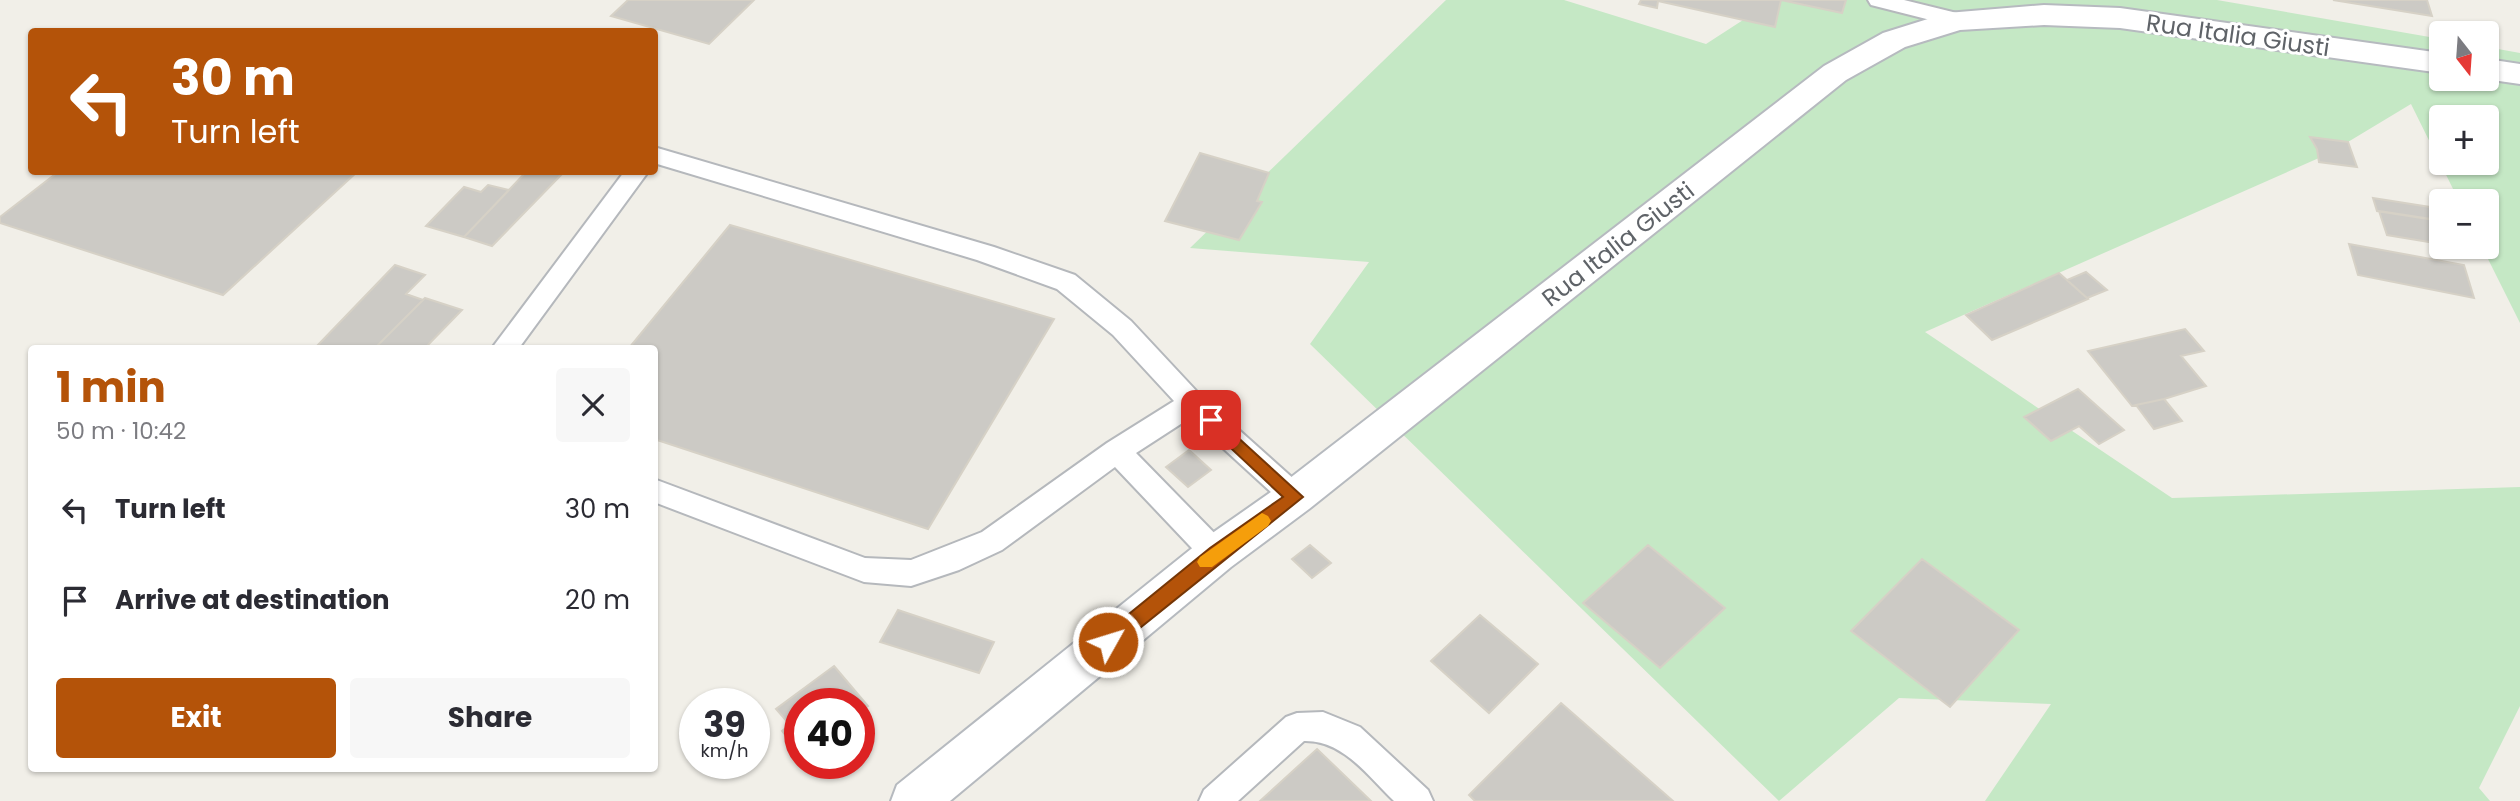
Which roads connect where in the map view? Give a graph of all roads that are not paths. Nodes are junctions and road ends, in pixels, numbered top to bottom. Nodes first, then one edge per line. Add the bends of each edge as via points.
1 (1878, 0) edge
2 (1958, 20) junction
3 (2429, 61) edge
4 (2499, 71) edge
5 (2520, 74) edge
6 (658, 156) edge
7 (634, 175) edge
8 (507, 345) edge
9 (1192, 403) junction
10 (1117, 451) junction
11 (658, 492) edge
12 (1295, 497) junction
13 (1216, 554) junction
14 (914, 801) edge
15 (1215, 801) edge
16 (1417, 801) edge

1 - 2 lane
2 - 3 street, Rua Italia Giusti via 2043,15 2120,18
2 - 12 street, Rua Italia Giusti via 1894,40 1835,73
4 - 5 street
6 - 9 lane via 985,253 1066,282 1122,328
7 - 8 lane
9 - 10 lane
9 - 12 lane
10 - 11 lane via 992,541 911,573 864,570
10 - 13 lane
12 - 13 street, Rua Italia Giusti
13 - 14 street, Rua Italia Giusti
15 - 16 lane via 1297,727 1323,726 1349,737

